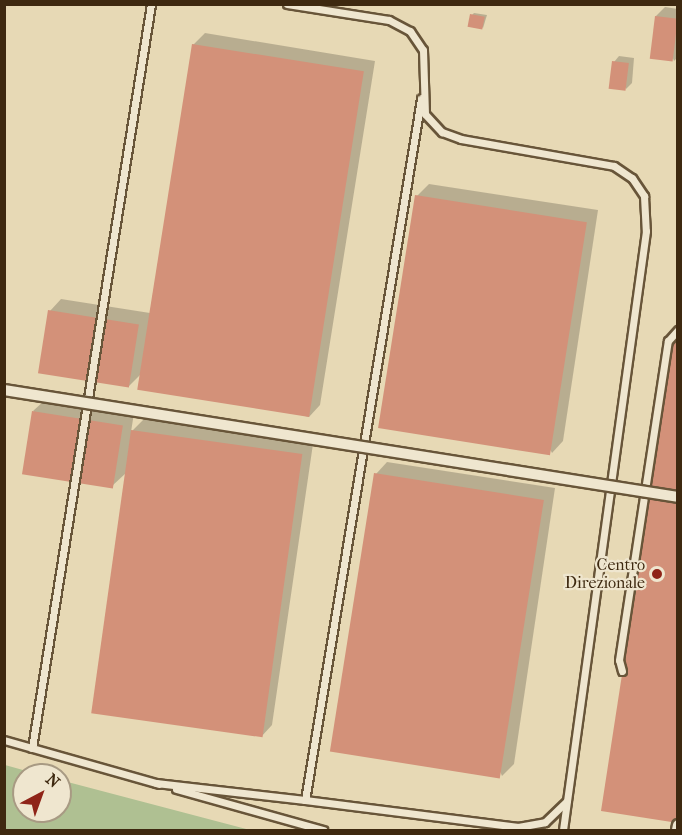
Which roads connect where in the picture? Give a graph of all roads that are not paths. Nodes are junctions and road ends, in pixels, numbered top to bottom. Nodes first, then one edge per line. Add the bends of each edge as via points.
1 (151, 4) edge
2 (287, 4) edge
3 (422, 91) junction
4 (678, 330) edge
5 (4, 390) edge
6 (678, 497) edge
7 (622, 671) dead end
8 (4, 740) edge
9 (32, 748) junction
10 (156, 783) junction
11 (305, 800) junction
12 (567, 801) junction
13 (678, 825) edge
14 (324, 831) edge
15 (563, 831) edge
16 (676, 831) edge

1 - 9 lane
2 - 3 lane via 402,25 423,50
3 - 11 lane
3 - 12 lane via 427,118 447,135 614,166 636,183 646,205 646,231
4 - 7 lane via 668,341 619,660
5 - 6 street, bridge
8 - 9 lane
9 - 10 lane
10 - 11 lane
10 - 14 lane
11 - 12 lane via 518,827 545,822
12 - 15 lane
13 - 16 street

